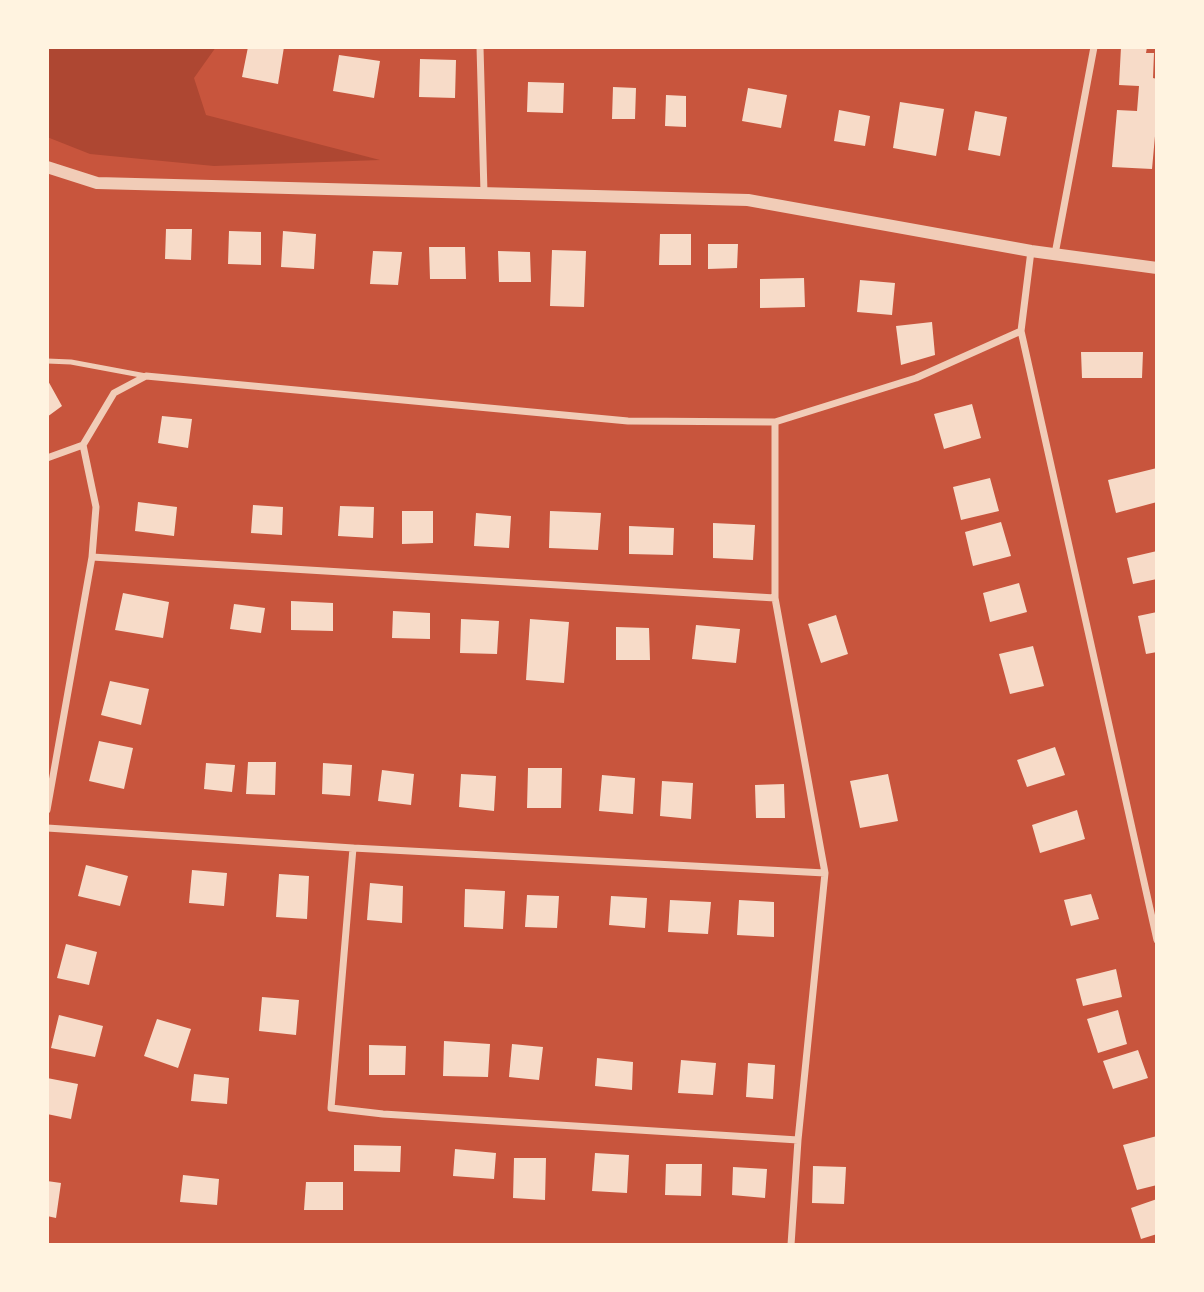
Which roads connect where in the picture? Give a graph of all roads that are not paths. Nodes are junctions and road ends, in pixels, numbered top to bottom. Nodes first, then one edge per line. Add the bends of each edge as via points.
1 (480, 47) edge
2 (1094, 47) edge
3 (47, 167) edge
4 (484, 193) junction
5 (1031, 251) junction
6 (1055, 254) junction
7 (1157, 268) edge
8 (1021, 331) junction
9 (47, 361) edge
10 (146, 376) junction
11 (775, 422) junction
12 (83, 446) junction
13 (47, 458) edge
14 (92, 557) junction
15 (775, 598) junction
16 (47, 810) edge
17 (47, 828) edge
18 (352, 848) junction
19 (825, 873) junction
20 (1157, 940) edge
21 (798, 1140) junction
22 (791, 1245) edge

1 - 4 street
2 - 6 street
3 - 4 street via 97,184
4 - 5 street via 748,200
5 - 6 street
5 - 8 street
6 - 7 street
8 - 11 street via 916,378
8 - 20 street
9 - 10 lane
10 - 11 street via 628,421
10 - 12 street via 114,393
11 - 15 street
12 - 13 street
12 - 14 street via 96,507
14 - 15 street
14 - 16 street
15 - 19 street
17 - 18 street
18 - 19 street
18 - 21 street via 331,1108
19 - 21 street
21 - 22 street

